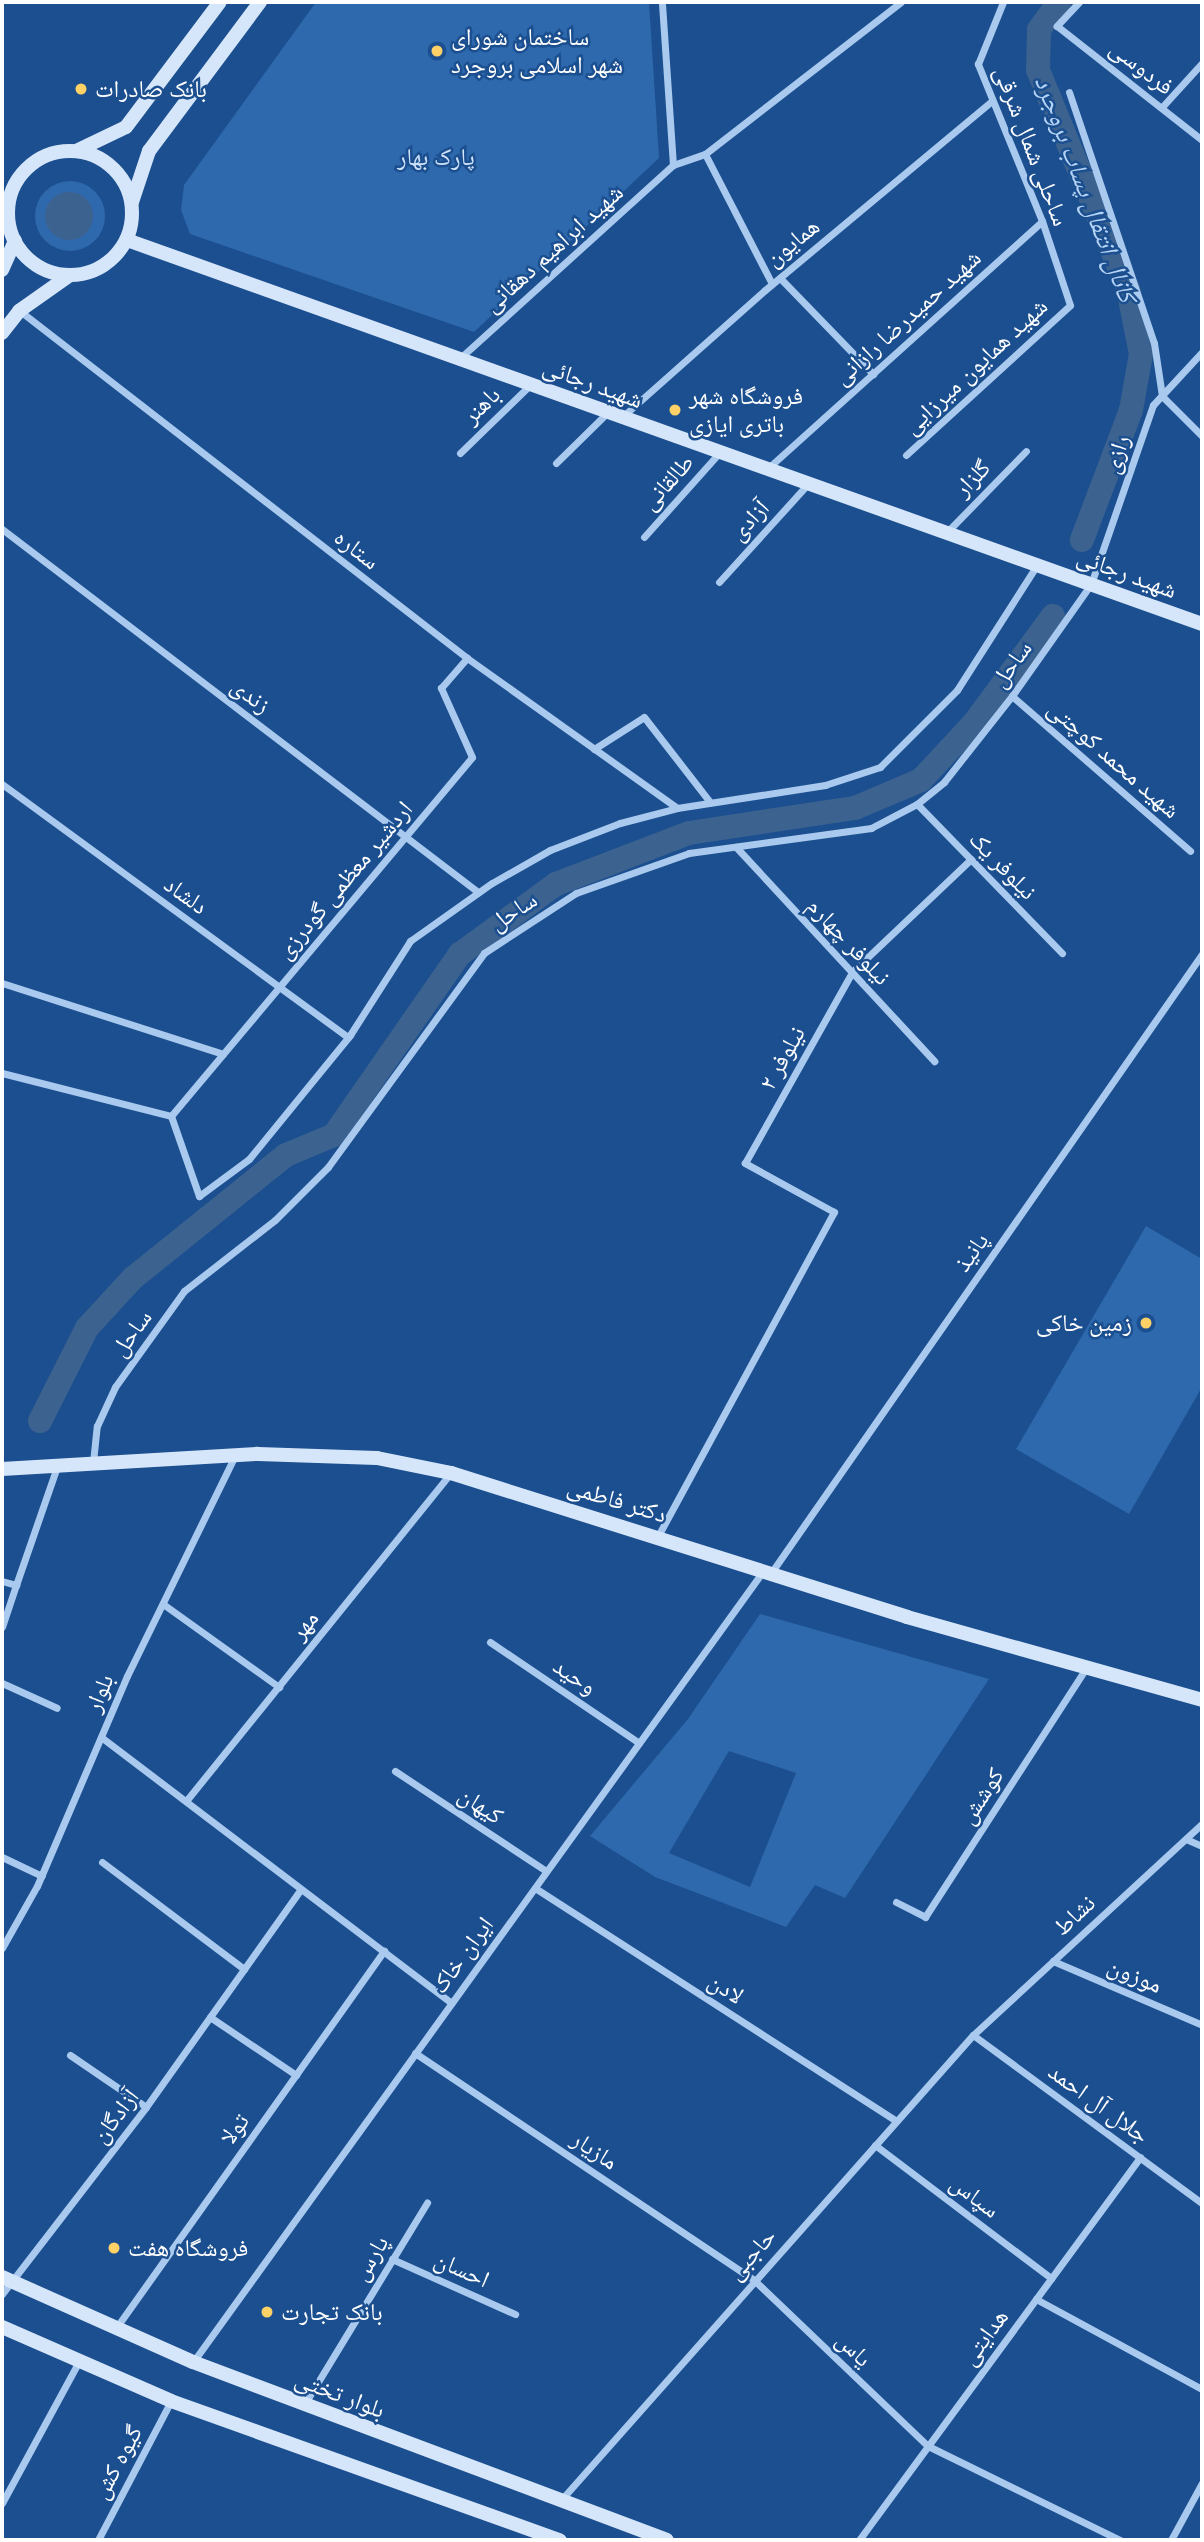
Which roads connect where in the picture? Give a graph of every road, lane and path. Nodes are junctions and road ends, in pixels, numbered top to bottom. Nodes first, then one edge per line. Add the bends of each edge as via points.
1 (220, 2) edge
2 (260, 2) edge
3 (662, 2) edge
4 (901, 2) edge
5 (1003, 2) edge
6 (1079, 2) edge
7 (1202, 63) edge
8 (1069, 92) dead end
9 (992, 101) junction
10 (1162, 107) junction
11 (1202, 141) edge
12 (76, 151) junction
13 (705, 154) junction
14 (673, 165) junction
15 (6, 196) edge
16 (132, 202) junction
17 (1042, 222) junction
18 (127, 240) junction
19 (15, 241) junction
20 (2, 270) edge
21 (70, 275) junction
22 (780, 278) junction
23 (772, 284) junction
24 (1070, 305) joint
25 (19, 311) junction
26 (2, 334) edge
27 (1202, 352) edge
28 (459, 359) junction
29 (873, 374) junction
30 (530, 384) junction
31 (1162, 396) junction
32 (614, 415) junction
33 (1202, 436) edge
34 (1026, 451) dead end
35 (720, 452) junction
36 (460, 453) dead end
37 (906, 455) dead end
38 (556, 463) dead end
39 (768, 469) junction
40 (809, 484) junction
41 (2, 529) edge
42 (947, 533) junction
43 (644, 537) dead end
44 (1037, 565) junction
45 (719, 582) dead end
46 (1091, 584) junction
47 (1202, 624) edge
48 (467, 659) junction
49 (1013, 696) junction
50 (594, 749) junction
51 (2, 784) edge
52 (710, 802) junction
53 (917, 804) junction
54 (677, 808) junction
55 (405, 837) junction
56 (736, 846) junction
57 (1189, 851) dead end
58 (971, 859) junction
59 (478, 892) junction
60 (1062, 953) dead end
61 (1202, 954) edge
62 (852, 972) junction
63 (2, 983) edge
64 (280, 987) junction
65 (348, 1037) junction
66 (223, 1054) junction
67 (934, 1061) dead end
68 (2, 1073) edge
69 (171, 1116) junction
70 (236, 1455) junction
71 (93, 1462) junction
72 (59, 1463) junction
73 (2, 1469) edge
74 (451, 1473) junction
75 (658, 1536) junction
76 (767, 1571) junction
77 (2, 1581) edge
78 (16, 1585) junction
79 (163, 1604) junction
80 (2, 1627) edge
81 (490, 1642) dead end
82 (1086, 1667) junction
83 (2, 1683) edge
84 (279, 1687) junction
85 (1202, 1700) edge
86 (57, 1708) dead end
87 (101, 1737) junction
88 (639, 1742) junction
89 (395, 1771) dead end
90 (186, 1801) junction
91 (1202, 1824) edge
92 (1186, 1839) junction
93 (1202, 1846) edge
94 (2, 1857) edge
95 (102, 1862) dead end
96 (546, 1871) junction
97 (42, 1876) junction
98 (534, 1888) junction
99 (301, 1889) junction
100 (896, 1902) dead end
101 (2, 1948) edge
102 (384, 1951) junction
103 (1053, 1961) junction
104 (244, 1969) junction
105 (452, 2003) junction
106 (210, 2017) junction
107 (1202, 2025) edge
108 (973, 2035) junction
109 (415, 2053) junction
110 (70, 2055) dead end
111 (296, 2075) junction
112 (146, 2107) junction
113 (896, 2121) junction
114 (875, 2144) junction
115 (1140, 2157) junction
116 (427, 2203) dead end
117 (1202, 2203) edge
118 (392, 2259) junction
119 (1051, 2278) junction
120 (8, 2280) edge
121 (754, 2280) junction
122 (2, 2294) edge
123 (1036, 2299) junction
124 (516, 2314) dead end
125 (2, 2328) edge
126 (115, 2328) junction
127 (79, 2361) junction
128 (193, 2362) junction
129 (1202, 2389) edge
130 (171, 2401) junction
131 (304, 2405) junction
132 (928, 2446) junction
133 (1202, 2483) edge
134 (561, 2500) junction
135 (2, 2503) edge
136 (648, 2537) edge
137 (551, 2539) edge
138 (98, 2540) edge
139 (667, 2540) edge
140 (859, 2540) edge
141 (1120, 2540) edge
142 (1171, 2540) edge

1 - 12 street via 127,127
2 - 16 street via 149,151
3 - 14 street
4 - 13 street, شهید ابراهیم دهقانی
5 - 9 street, ساحلی شمال شرقی via 978,64
6 - 10 street, فردوسی via 1057,26
7 - 10 street
8 - 31 street via 1154,343
9 - 17 street, ساحلی شمال شرقی
9 - 22 street, همایون
10 - 11 street, فردوسی
12 - 15 street via 42,157
12 - 16 street via 113,167
13 - 14 street, شهید ابراهیم دهقانی
13 - 23 street
14 - 28 street, شهید ابراهیم دهقانی
15 - 19 street
16 - 18 street
17 - 24 street, ساحلی شمال شرقی
17 - 29 street, شهید حمیدرضا رازانی
18 - 21 street via 104,265
18 - 28 street, شهید رجائی
19 - 20 street
19 - 21 street via 38,266
21 - 25 street
22 - 23 street, همایون
22 - 29 street
23 - 32 street, همایون
24 - 37 street, شهید همایون میرزایی
25 - 26 street
25 - 48 street, ستاره
27 - 31 street, رازی
28 - 30 street, شهید رجائی
29 - 39 street, شهید حمیدرضا رازانی
30 - 32 street, شهید رجائی
30 - 36 street, باهنر
31 - 33 street
31 - 46 street, رازی via 1153,405
32 - 35 street, شهید رجائی
32 - 38 street, همایون
34 - 42 street, گلزار
35 - 39 street, شهید رجائی
35 - 43 street, طالقانی
39 - 40 street, شهید رجائی
40 - 42 street, شهید رجائی
40 - 45 street, آزادی
41 - 55 street, زندی
42 - 44 street, شهید رجائی
44 - 46 street, شهید رجائی
44 - 52 street, ساحل via 957,690 880,768 825,785
46 - 47 street, شهید رجائی
46 - 49 street, ساحل
48 - 50 street, ستاره
48 - 55 street, اردشیر معظمی گودرزی via 441,688 472,757
49 - 53 street, ساحل via 944,782
49 - 57 street, شهید محمد کوچتی
50 - 52 street via 644,717
50 - 54 street, ستاره
51 - 64 street, دلشاد
52 - 54 street, ساحل
53 - 56 street, ساحل via 871,828
53 - 58 street, نیلوفر یک
54 - 59 street, ساحل via 550,850
55 - 59 street, زندی
55 - 64 street, اردشیر معظمی گودرزی
56 - 62 street, نیلوفر چهارم
56 - 71 street, ساحل via 689,853 576,893 484,953 328,1167 275,1220 184,1291 115,1387 97,1426
58 - 60 street, نیلوفر یک
58 - 62 street, نیلوفر ۲
59 - 65 street, ساحل via 410,941
61 - 76 street, پانیذ
62 - 67 street, نیلوفر چهارم
62 - 75 street, نیلوفر ۲ via 745,1163 834,1212
63 - 66 street
64 - 65 street, دلشاد
64 - 66 street, اردشیر معظمی گودرزی
65 - 69 street, ساحل via 248,1159 199,1196
66 - 69 street, اردشیر معظمی گودرزی
68 - 69 street
70 - 71 street, دکتر فاطمی
70 - 74 street, دکتر فاطمی via 327,1454
70 - 79 street, بلوار
71 - 72 street, دکتر فاطمی
72 - 73 street, دکتر فاطمی
72 - 78 street
74 - 75 street, دکتر فاطمی
74 - 84 street, مهر
75 - 76 street, دکتر فاطمی
76 - 82 street, دکتر فاطمی
76 - 88 street, ایران خاک
77 - 78 street
78 - 80 street
79 - 84 street
79 - 87 street, بلوار
81 - 88 street, وحید
82 - 85 street, دکتر فاطمی
82 - 100 street, کوشش via 925,1917
83 - 86 street
84 - 90 street, مهر
87 - 90 street
87 - 97 street, بلوار
88 - 96 street, ایران خاک
89 - 96 street, کیهان
90 - 99 street
91 - 92 street, نشاط
92 - 93 street
92 - 103 street, نشاط
94 - 97 street
95 - 104 street
96 - 98 street, ایران خاک
97 - 101 street, بلوار
98 - 105 street, ایران خاک
98 - 113 street, لادن
99 - 102 street
99 - 104 street, آزادگان
102 - 105 street
102 - 111 street, تولا
103 - 107 street, موزون
103 - 108 street, نشاط
104 - 106 street, آزادگان
105 - 109 street, ایران خاک
106 - 111 street
106 - 112 street, آزادگان
108 - 113 street, حاجبی
108 - 115 street, جلال آل احمد
109 - 121 street, مازیار
109 - 128 street, ایران خاک
110 - 112 street
111 - 126 street, تولا
112 - 120 street, آزادگان
113 - 114 street, حاجبی
114 - 119 street, سپاس
114 - 121 street, حاجبی
115 - 117 street, جلال آل احمد
115 - 119 street, هدایتی
116 - 118 street, پارس
118 - 124 street, احسان
118 - 131 street, پارس
119 - 123 street, هدایتی
120 - 122 street, آزادگان
120 - 126 street, بلوار تختی
121 - 132 street, یاس
121 - 134 street, حاجبی
123 - 129 street
123 - 132 street, هدایتی
125 - 127 street
126 - 128 street, بلوار تختی
127 - 130 street
127 - 135 street
128 - 131 street, بلوار تختی
130 - 137 street
130 - 138 street, گیوه کش
131 - 134 street, بلوار تختی
132 - 140 street, هدایتی
132 - 141 street, یاس
133 - 142 street
134 - 136 street, بلوار تختی
136 - 139 street, بلوار تختی

